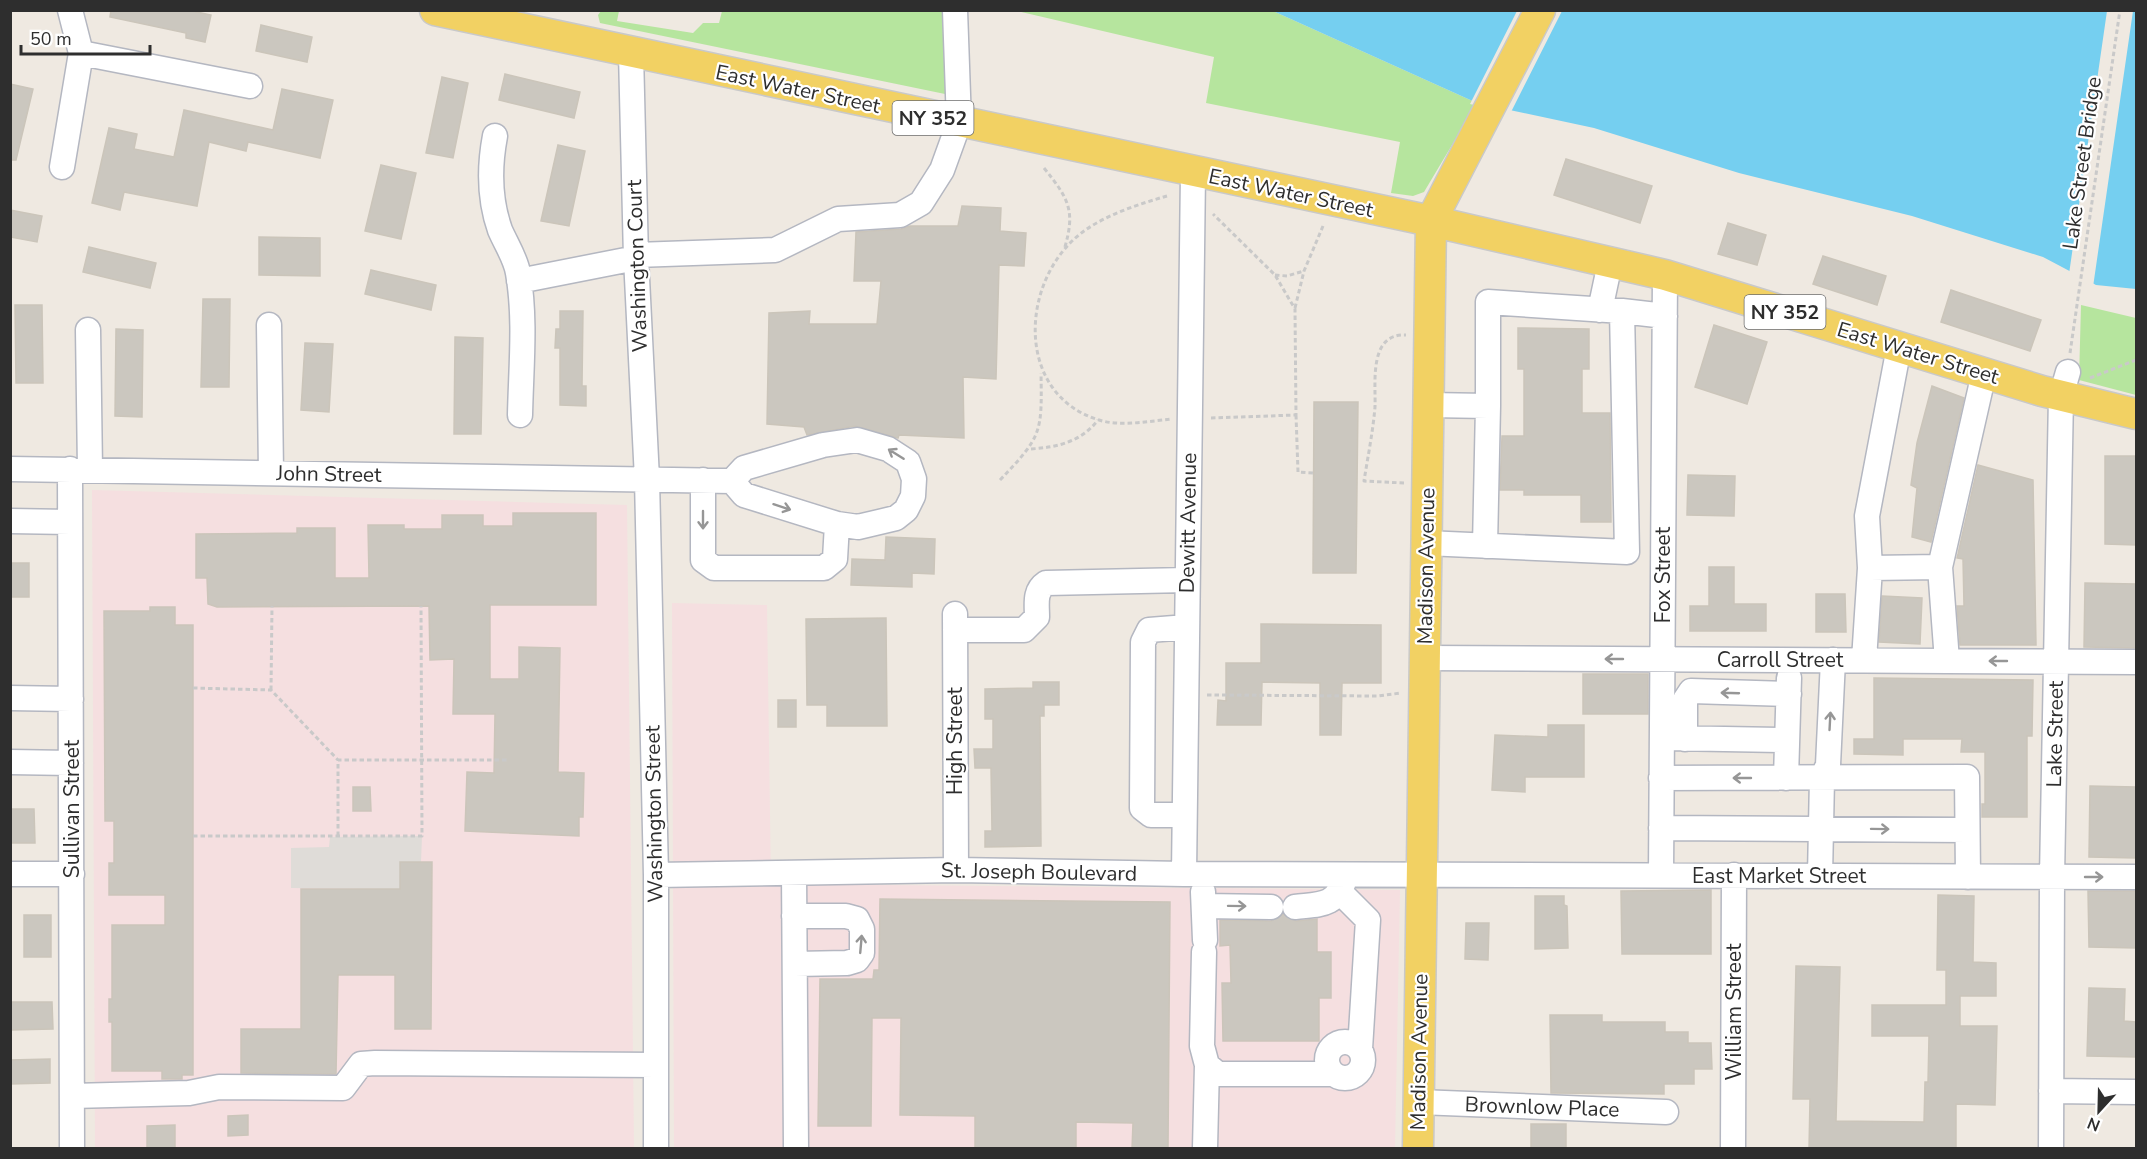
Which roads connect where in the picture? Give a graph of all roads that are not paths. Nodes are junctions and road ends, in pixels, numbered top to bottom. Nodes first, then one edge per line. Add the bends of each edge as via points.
1 (70, 10) edge
2 (435, 10) edge
3 (955, 10) edge
4 (1540, 10) edge
5 (81, 53) junction
6 (631, 53) junction
7 (250, 86) dead end
8 (959, 123) junction
9 (495, 136) dead end
10 (62, 167) dead end
11 (1193, 172) junction
12 (1431, 221) junction
13 (636, 257) junction
14 (1610, 263) junction
15 (1665, 275) junction
16 (519, 281) junction
17 (1611, 311) junction
18 (1665, 316) junction
19 (269, 325) dead end
20 (88, 330) dead end
21 (1899, 347) junction
22 (1984, 373) junction
23 (2064, 384) junction
24 (1429, 405) junction
25 (1488, 406) junction
26 (2136, 414) edge
27 (520, 415) dead end
28 (1625, 443) junction
29 (1664, 444) junction
30 (10, 469) edge
31 (80, 469) junction
32 (271, 472) junction
33 (647, 479) junction
34 (703, 480) junction
35 (732, 481) junction
36 (10, 521) edge
37 (70, 522) junction
38 (837, 524) junction
39 (1426, 543) junction
40 (1485, 546) junction
41 (1940, 567) junction
42 (1870, 568) junction
43 (1187, 580) junction
44 (1186, 627) junction
45 (1424, 658) junction
46 (1662, 659) junction
47 (1790, 660) junction
48 (1833, 660) junction
49 (1864, 660) junction
50 (1947, 661) junction
51 (2057, 661) junction
52 (2136, 662) edge
53 (1789, 694) junction
54 (10, 698) edge
55 (71, 699) junction
56 (1673, 738) junction
57 (1787, 740) junction
58 (10, 762) edge
59 (71, 763) junction
60 (1661, 778) junction
61 (1786, 778) junction
62 (1822, 778) junction
63 (1184, 815) junction
64 (1661, 828) junction
65 (1821, 828) junction
66 (1967, 830) junction
67 (956, 870) junction
68 (794, 873) junction
69 (10, 874) edge
70 (72, 874) junction
71 (1193, 874) junction
72 (1421, 874) junction
73 (1661, 875) junction
74 (1734, 875) junction
75 (656, 876) junction
76 (1820, 876) junction
77 (1968, 877) junction
78 (2052, 877) junction
79 (2136, 877) edge
80 (1343, 883) junction
81 (1204, 906) junction
82 (794, 916) junction
83 (795, 964) junction
84 (656, 1065) junction
85 (1207, 1065) junction
86 (2051, 1091) junction
87 (2136, 1092) edge
88 (72, 1096) junction
89 (1419, 1102) junction
90 (1666, 1112) dead end
91 (72, 1149) edge
92 (656, 1149) edge
93 (796, 1149) edge
94 (1205, 1149) edge
95 (1418, 1149) edge
96 (1733, 1149) edge
97 (2051, 1149) edge

1 - 5 street
2 - 6 main road, East Water Street / NY 352
3 - 8 street
4 - 12 main road, Madison Avenue
5 - 7 street
5 - 10 street
6 - 8 main road, East Water Street / NY 352
6 - 13 street, Washington Court
8 - 11 main road, East Water Street / NY 352
8 - 13 street via 942,170 921,203 900,215 838,219 775,250
9 - 16 street via 490,161 492,201
11 - 12 main road, East Water Street / NY 352
11 - 43 street, Dewitt Avenue
12 - 14 main road, East Water Street / NY 352
12 - 24 main road, Madison Avenue
13 - 16 street
13 - 33 street, Washington Court
14 - 15 main road, East Water Street / NY 352
14 - 17 street
15 - 18 street, Fox Street
15 - 21 main road, East Water Street / NY 352
16 - 27 street
17 - 18 street
17 - 25 street via 1488,302
17 - 28 street
18 - 29 street, Fox Street
19 - 32 street
20 - 31 street, Sullivan Street
21 - 22 main road, East Water Street / NY 352
21 - 42 street via 1867,516
22 - 23 main road, East Water Street / NY 352
22 - 41 street
23 - 26 main road, East Water Street / NY 352
23 - 51 street, Lake Street
24 - 25 street
24 - 39 main road, Madison Avenue
25 - 40 street
28 - 29 street
28 - 40 street via 1627,552
29 - 46 street, Fox Street
30 - 31 street, John Street
31 - 32 street, John Street
31 - 37 street, Sullivan Street
32 - 33 street, John Street
33 - 34 street, John Street
33 - 75 street, Washington Street
34 - 35 street, John Street
34 -> 38 street via 703,560 714,568 824,568 835,559
35 -> 38 street via 744,495
38 -> 35 street via 858,527 896,518 906,510 913,496 914,479 908,462 888,449 857,440 823,445 744,468
36 - 37 street
37 - 55 street, Sullivan Street
39 - 40 street
39 - 45 main road, Madison Avenue
41 - 42 street
41 - 50 street
42 - 49 street
43 - 44 street, Dewitt Avenue
43 - 67 street, High Street via 1046,582 1037,594 1037,617 1024,630 955,621
44 - 63 street, Dewitt Avenue
44 - 63 street via 1149,630 1144,636 1143,654 1142,807 1150,815
46 -> 45 street, Carroll Street
45 - 72 main road, Madison Avenue
46 - 47 street, Carroll Street
46 - 56 street, Fox Street
47 - 48 street, Carroll Street
47 - 53 street
48 - 49 street, Carroll Street
62 -> 48 street via 1828,765
49 - 50 street, Carroll Street
51 -> 50 street, Carroll Street
51 - 52 street, Carroll Street
51 - 78 street, Lake Street
53 -> 56 street via 1691,691
53 - 57 street
54 - 55 street
55 - 59 street, Sullivan Street
56 - 57 street
56 - 60 street, Fox Street
57 - 61 street
58 - 59 street
59 - 70 street, Sullivan Street
61 -> 60 street
60 - 64 street, Fox Street
61 - 62 street
62 - 65 street
62 - 66 street via 1967,777
63 - 71 street, Dewitt Avenue
64 - 65 street
64 - 73 street, Fox Street
65 -> 66 street
65 - 76 street
66 - 77 street
67 - 68 street, St. Joseph Boulevard
67 - 71 street, St. Joseph Boulevard
68 - 75 street, St. Joseph Boulevard
68 - 82 street
69 - 70 street
70 - 88 street, Sullivan Street
71 - 80 street, St. Joseph Boulevard
71 - 81 street, Dewitt Avenue
72 - 73 street, East Market Street
72 - 80 street, St. Joseph Boulevard
72 - 89 main road, Madison Avenue
73 - 74 street, East Market Street
74 - 76 street, East Market Street
74 - 96 street, William Street
75 - 84 street, Washington Street
76 - 77 street, East Market Street
77 - 78 street, East Market Street
78 -> 79 street, East Market Street
78 - 86 street, Lake Street
81 -> 80 street via 1329,903
80 - 85 street via 1368,920 1360,1049 1364,1060 1356,1076 1344,1079 1333,1074 1218,1074
81 - 85 street, Dewitt Avenue via 1202,1046
82 - 83 street
83 -> 82 street via 857,960 862,953 862,929 857,919 846,916
83 - 93 street
84 - 88 street via 361,1064 343,1088 219,1087 189,1093
84 - 92 street, Washington Street
85 - 94 street, Dewitt Avenue
86 - 87 street
86 - 97 street, Lake Street
88 - 91 street, Sullivan Street
89 - 90 street, Brownlow Place
89 - 95 main road, Madison Avenue

